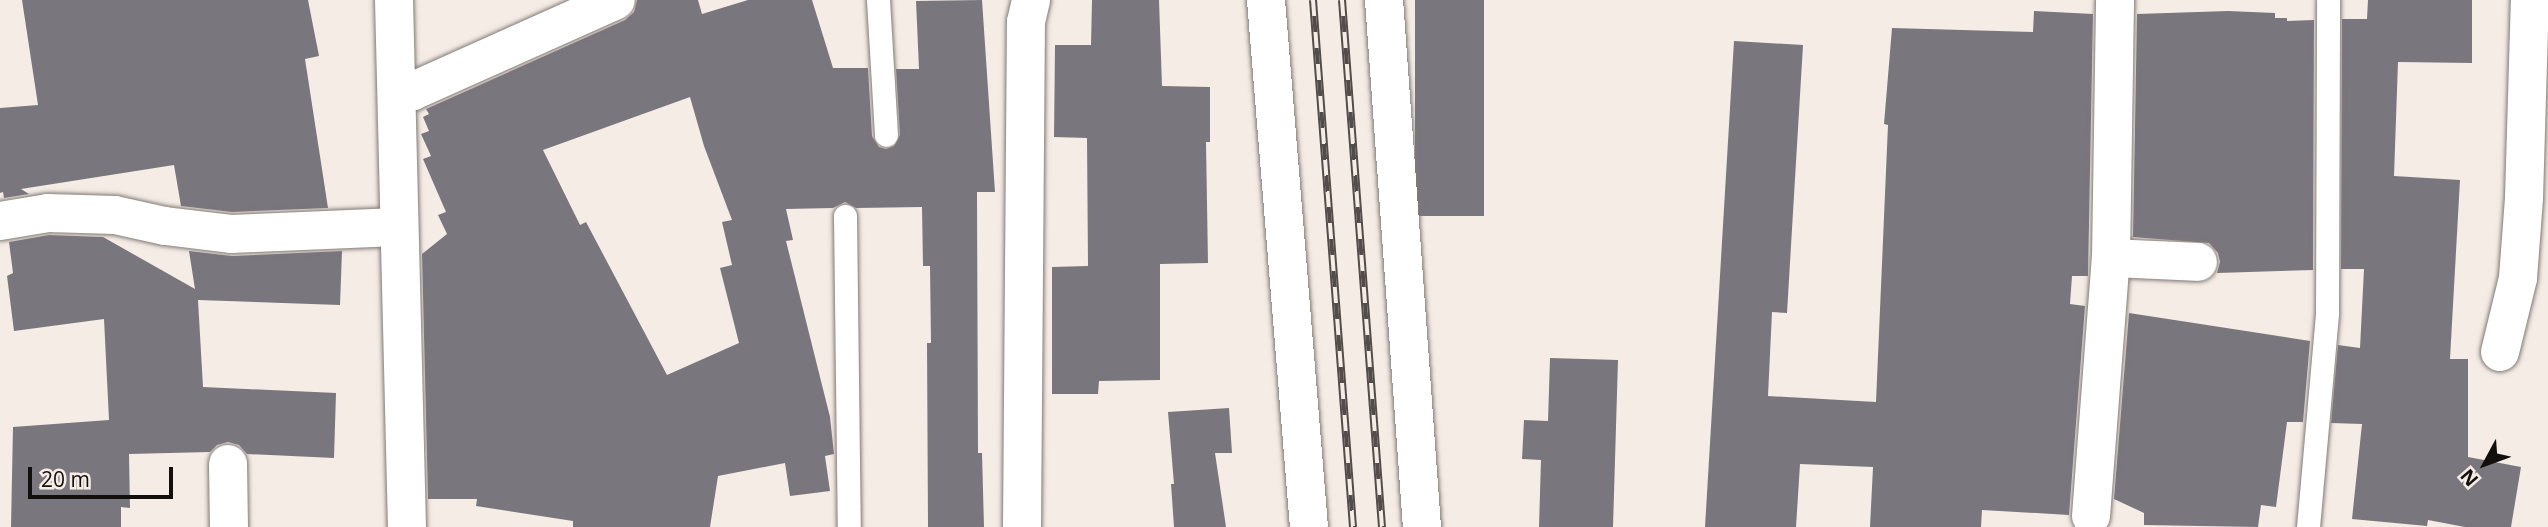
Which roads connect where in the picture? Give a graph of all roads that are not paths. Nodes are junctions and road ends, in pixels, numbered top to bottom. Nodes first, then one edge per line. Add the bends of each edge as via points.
1 (394, 0) edge
2 (616, 0) edge
3 (878, 0) edge
4 (1031, 0) edge
5 (1266, 0) edge
6 (1384, 0) edge
7 (2115, 0) edge
8 (2328, 0) edge
9 (2530, 0) edge
10 (397, 90) junction
11 (886, 135) dead end
12 (845, 216) dead end
13 (0, 221) edge
14 (397, 227) junction
15 (2110, 258) junction
16 (2198, 262) dead end
17 (2501, 352) dead end
18 (228, 464) dead end
19 (2091, 516) dead end
20 (229, 527) edge
21 (407, 527) edge
22 (849, 527) edge
23 (1022, 527) edge
24 (1309, 527) edge
25 (1423, 527) edge
26 (2308, 527) edge

1 - 10 street
2 - 10 street via 413,91
3 - 11 lane
4 - 23 street via 1026,22
5 - 24 street
6 - 25 street
7 - 15 street
8 - 26 lane via 2327,313
9 - 17 street via 2518,278
10 - 14 street
12 - 22 lane
13 - 14 street via 48,213 115,215 231,234
14 - 21 street
15 - 16 street
15 - 19 street
18 - 20 street

